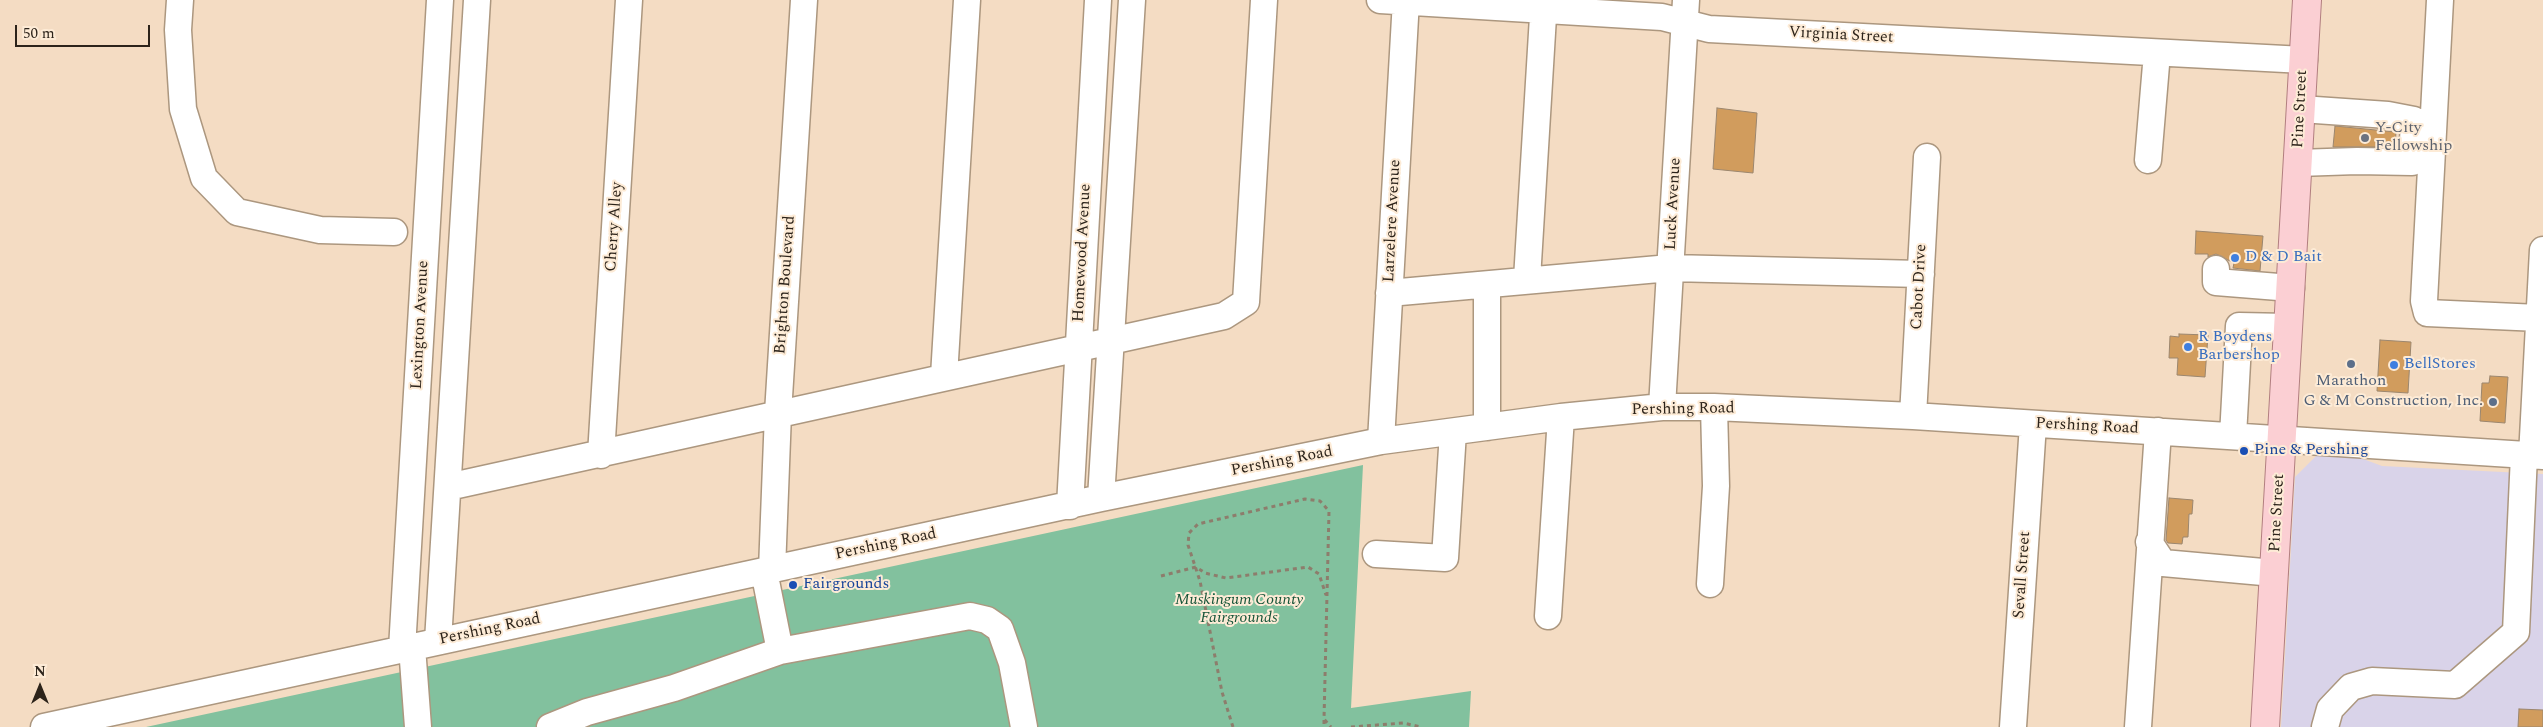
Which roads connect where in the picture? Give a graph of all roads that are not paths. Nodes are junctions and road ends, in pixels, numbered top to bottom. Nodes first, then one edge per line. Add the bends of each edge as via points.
1 (180, 0) edge
2 (440, 0) edge
3 (477, 0) edge
4 (629, 0) edge
5 (804, 0) edge
6 (967, 0) edge
7 (1098, 0) edge
8 (1132, 0) edge
9 (1264, 0) edge
10 (1380, 0) edge
11 (2307, 0) edge
12 (2440, 0) edge
13 (1406, 1) edge
14 (1544, 5) edge
15 (1686, 12) edge
16 (2158, 53) junction
17 (2304, 60) junction
18 (2301, 108) junction
19 (1927, 157) dead end
20 (2148, 160) dead end
21 (2298, 163) junction
22 (394, 232) dead end
23 (2543, 250) edge
24 (1670, 268) junction
25 (2216, 269) dead end
26 (1921, 274) junction
27 (1527, 279) junction
28 (1487, 285) junction
29 (2291, 288) junction
30 (1389, 292) junction
31 (2539, 318) junction
32 (2288, 327) junction
33 (1111, 340) junction
34 (1078, 349) junction
35 (944, 376) junction
36 (1662, 407) junction
37 (1714, 407) junction
38 (778, 413) junction
39 (1913, 416) junction
40 (1561, 417) junction
41 (2033, 424) junction
42 (1487, 427) junction
43 (2158, 431) junction
44 (1453, 432) junction
45 (2233, 436) junction
46 (2282, 439) junction
47 (1381, 442) junction
48 (601, 455) junction
49 (2533, 456) edge
50 (448, 487) junction
51 (1101, 498) junction
52 (1070, 506) junction
53 (2149, 542) junction
54 (1376, 554) dead end
55 (768, 570) junction
56 (2274, 573) junction
57 (1710, 584) dead end
58 (1548, 616) dead end
59 (438, 641) junction
60 (407, 648) junction
61 (780, 651) junction
62 (44, 727) edge
63 (418, 727) edge
64 (550, 727) edge
65 (1024, 727) edge
66 (2013, 727) edge
67 (2138, 727) edge
68 (2265, 727) edge
69 (2325, 727) edge

1 - 22 street via 178,30 182,109 204,178 237,212 320,230
2 - 60 street, Lexington Avenue
3 - 50 street
4 - 48 street, Cherry Alley
5 - 38 street, Brighton Boulevard
6 - 35 street
7 - 34 street, Homewood Avenue
8 - 33 street, Homewood Avenue
9 - 33 street via 1246,302 1224,316
10 - 13 street, Virginia Street
11 - 17 main road, Pine Street
12 - 31 street via 2424,292 2427,313
13 - 14 street, Virginia Street
13 - 30 street, Larzelere Avenue
14 - 15 street, Virginia Street via 1662,16
14 - 27 street
15 - 16 street, Virginia Street via 1709,29
15 - 24 street, Luck Avenue
16 - 17 street, Virginia Street
16 - 20 street
17 - 18 main road, Pine Street
18 - 21 main road, Pine Street
18 - 21 street via 2414,120 2412,162
19 - 26 street, Cabot Drive
21 - 29 main road, Pine Street
23 - 31 street
24 - 26 street
24 - 27 street
24 - 36 street, Luck Avenue
25 - 29 street via 2216,282
26 - 39 street, Cabot Drive
27 - 28 street
28 - 30 street
28 - 42 street
29 - 32 main road, Pine Street
30 - 47 street, Larzelere Avenue
31 - 49 street
32 - 45 street via 2239,326
32 - 46 main road, Pine Street
33 - 34 street
33 - 51 street, Homewood Avenue
34 - 35 street
34 - 52 street, Homewood Avenue
35 - 38 street
36 - 37 street, Pershing Road
36 - 40 street, Pershing Road
37 - 39 street, Pershing Road
37 - 57 street via 1716,486
38 - 48 street
38 - 55 street, Brighton Boulevard
39 - 41 street, Pershing Road
40 - 42 street, Pershing Road
40 - 58 street
41 - 43 street, Pershing Road
41 - 66 street, Sevall Street
42 - 44 street, Pershing Road
43 - 45 street, Pershing Road
43 - 53 street
44 - 47 street, Pershing Road
44 - 54 street via 1445,558
45 - 46 street, Pershing Road
46 - 49 street, Pershing Road
46 - 56 main road, Pine Street
47 - 51 street, Pershing Road
48 - 50 street
49 - 69 street via 2516,632 2455,685 2372,681 2351,687 2330,709
50 - 59 street
51 - 52 street, Pershing Road
52 - 55 street, Pershing Road
53 - 56 street via 2164,562
53 - 67 street
55 - 59 street, Pershing Road
55 - 61 street, Brighton Boulevard
56 - 68 main road, Pine Street
59 - 60 street, Pershing Road
60 - 62 street, Pershing Road
60 - 63 street, Lexington Avenue
61 - 64 street
61 - 65 street via 970,616 987,620 1000,629 1012,663

